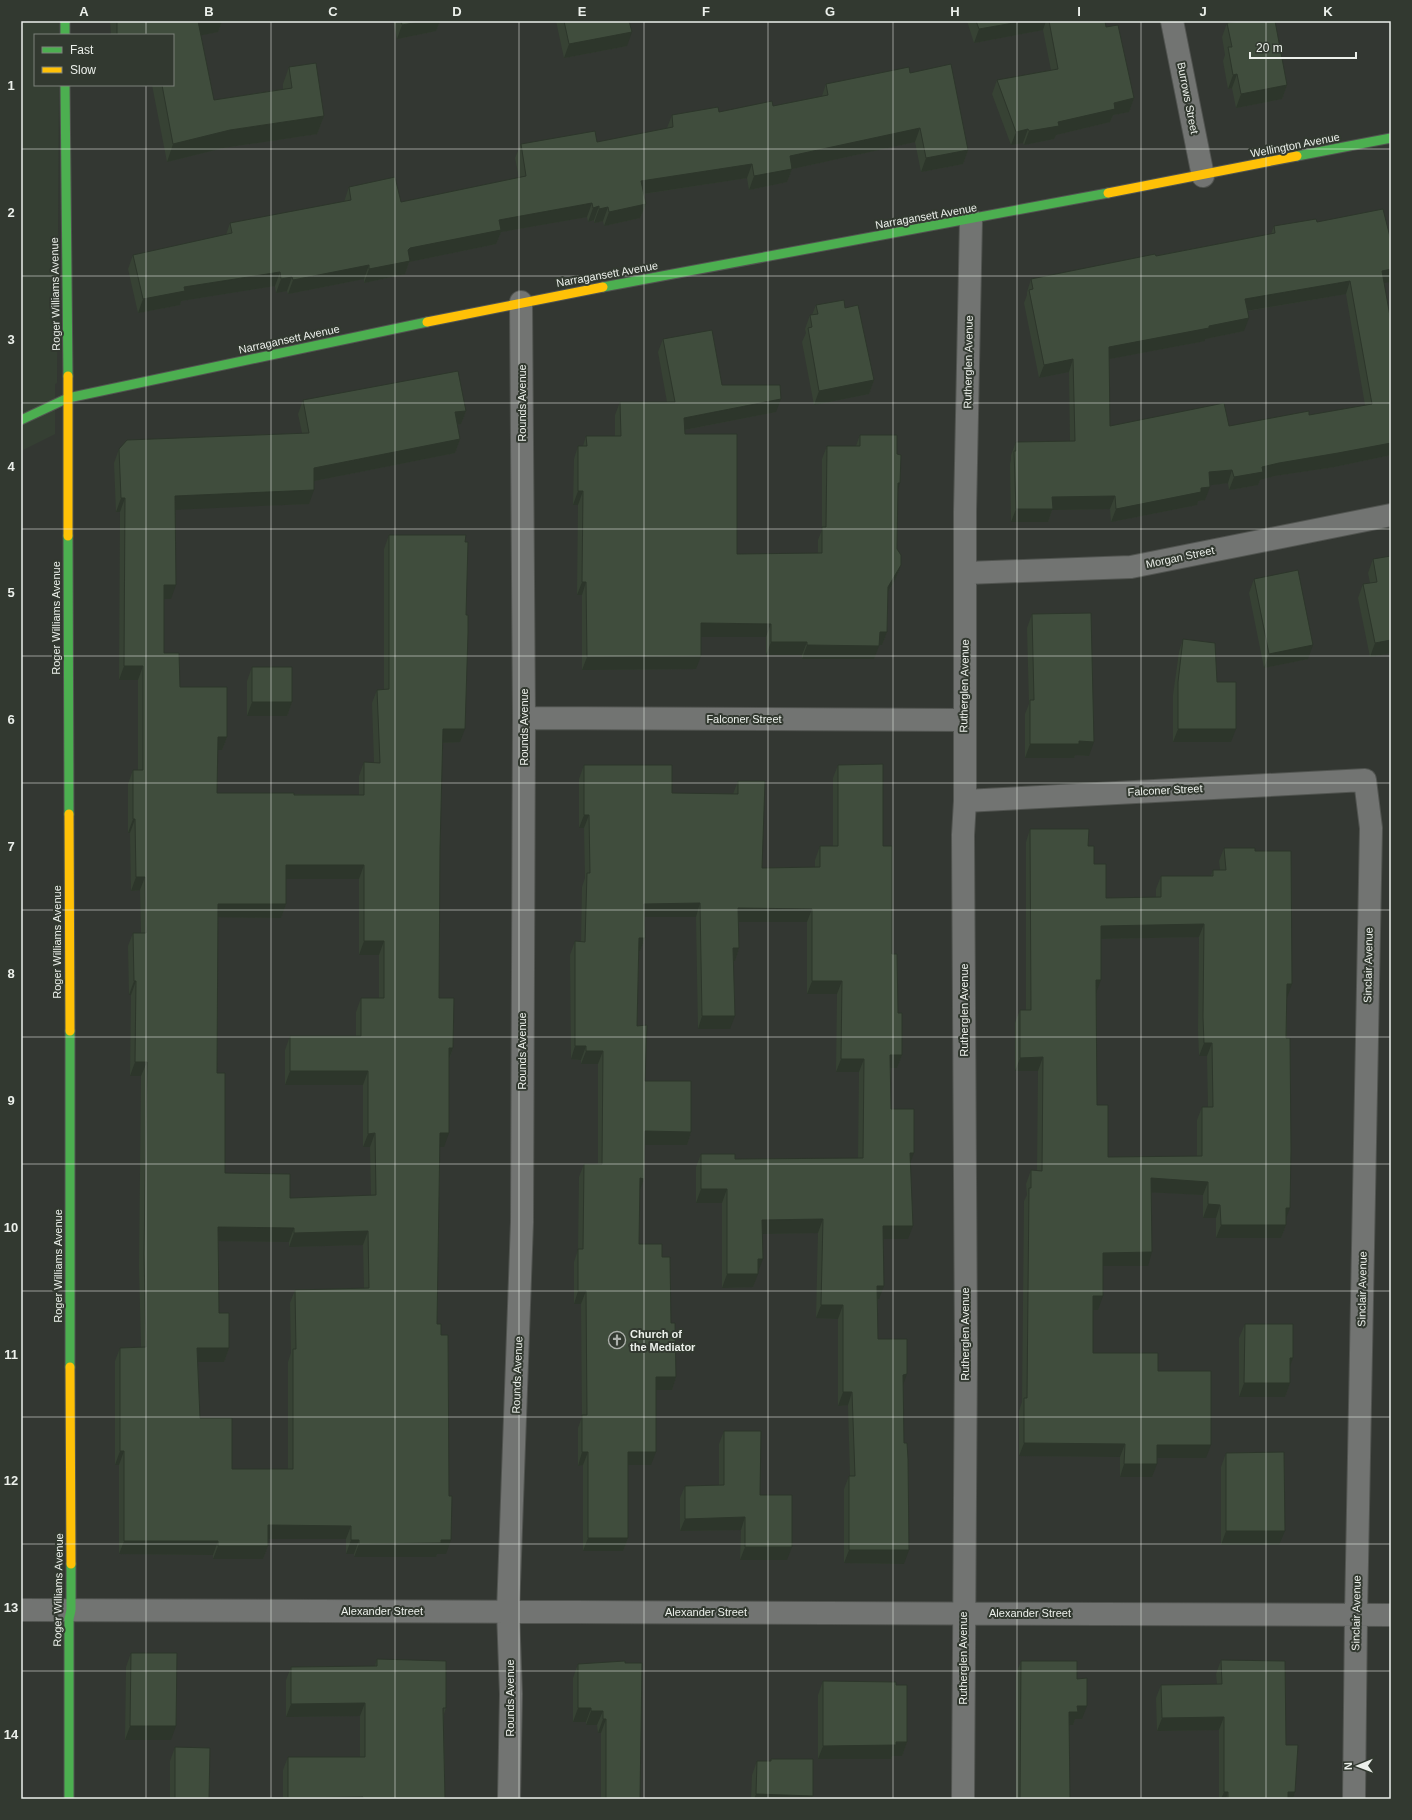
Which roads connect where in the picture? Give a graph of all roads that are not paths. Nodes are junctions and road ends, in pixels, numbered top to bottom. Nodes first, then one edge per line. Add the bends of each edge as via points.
1 (65, 21) edge
2 (1172, 21) edge
3 (65, 34) edge
4 (65, 86) edge
5 (1391, 138) edge
6 (1203, 176) junction
7 (971, 220) junction
8 (522, 302) junction
9 (68, 398) junction
10 (21, 420) edge
11 (1391, 515) edge
12 (966, 573) junction
13 (524, 718) junction
14 (964, 720) junction
15 (1365, 780) joint
16 (965, 801) junction
17 (21, 1610) edge
18 (71, 1610) junction
19 (508, 1612) junction
20 (963, 1613) junction
21 (1356, 1615) junction
22 (1391, 1615) edge
23 (69, 1799) edge
24 (509, 1799) edge
25 (963, 1799) edge
26 (1354, 1799) edge

1 - 3 main road
2 - 6 street, Burrows Street
4 - 9 main road, Roger Williams Avenue
5 - 6 main road, Wellington Avenue
6 - 7 main road, Narragansett Avenue
7 - 8 main road, Narragansett Avenue
7 - 12 street, Rutherglen Avenue
8 - 9 main road, Narragansett Avenue
8 - 13 street, Rounds Avenue
9 - 10 main road, Narragansett Avenue
9 - 18 main road, Roger Williams Avenue
11 - 12 street, Morgan Street via 1131,567
12 - 14 street, Rutherglen Avenue
13 - 14 street, Falconer Street
13 - 19 street, Rounds Avenue via 522,1222
14 - 16 street, Rutherglen Avenue
15 - 16 street, Falconer Street
15 - 21 street, Sinclair Avenue via 1371,828
16 - 20 street, Rutherglen Avenue via 963,850 966,1348
17 - 18 street, Alexander Street
18 - 19 street, Alexander Street
18 - 23 main road, Roger Williams Avenue
19 - 20 street, Alexander Street
19 - 24 street, Rounds Avenue
20 - 21 street, Alexander Street
20 - 25 street, Rutherglen Avenue
21 - 22 street, Alexander Street
21 - 26 street, Sinclair Avenue

